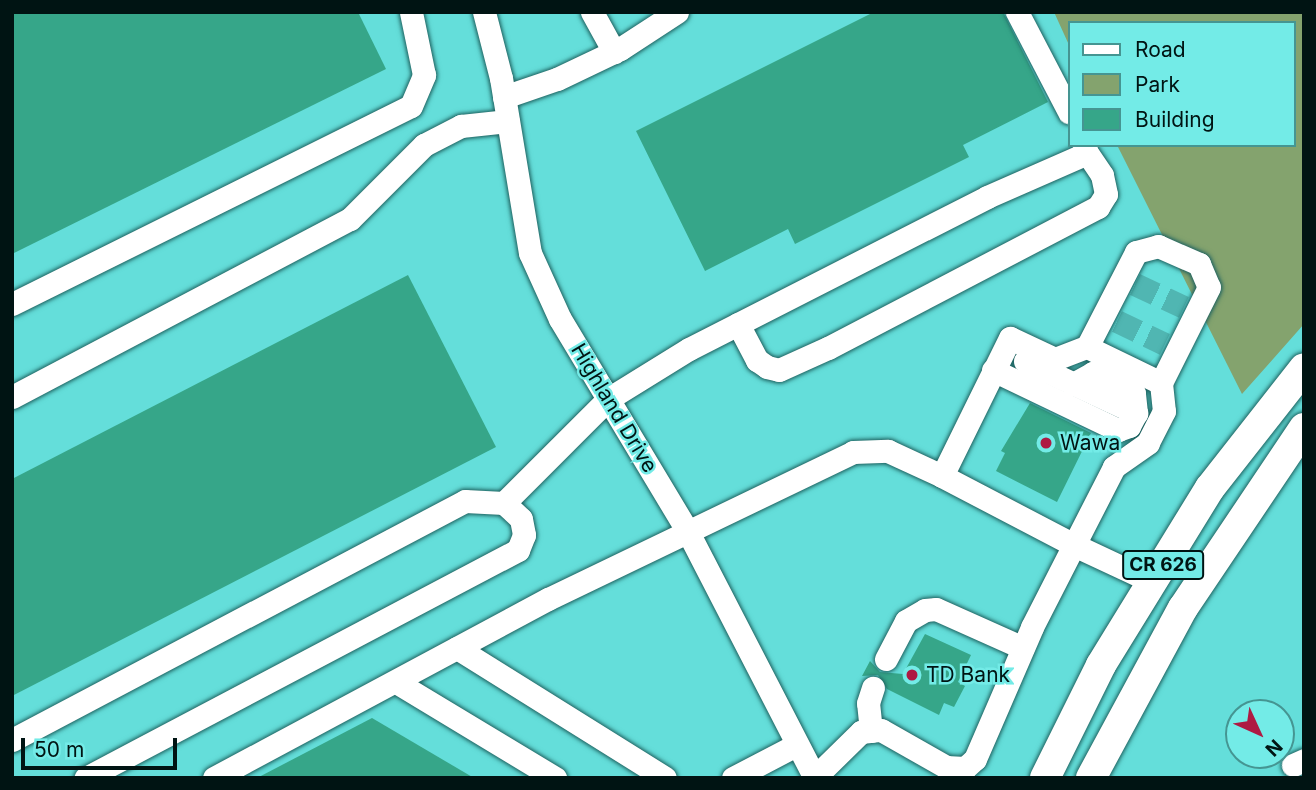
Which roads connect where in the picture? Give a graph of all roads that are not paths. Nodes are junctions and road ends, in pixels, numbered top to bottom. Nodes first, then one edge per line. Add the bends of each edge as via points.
1 (411, 12) edge
2 (484, 12) edge
3 (592, 12) edge
4 (677, 12) edge
5 (1017, 12) edge
6 (614, 52) junction
7 (504, 97) junction
8 (1068, 110) edge
9 (508, 121) junction
10 (1086, 149) edge
11 (12, 304) edge
12 (738, 324) junction
13 (1087, 348) junction
14 (998, 361) junction
15 (1304, 368) edge
16 (1161, 383) junction
17 (12, 397) edge
18 (608, 399) junction
19 (1304, 428) edge
20 (942, 476) junction
21 (504, 503) junction
22 (689, 534) junction
23 (1074, 545) junction
24 (1153, 582) junction
25 (457, 648) junction
26 (1023, 648) junction
27 (886, 659) dead end
28 (396, 682) junction
29 (873, 688) dead end
30 (871, 731) junction
31 (12, 740) edge
32 (796, 745) junction
33 (85, 778) edge
34 (214, 778) edge
35 (555, 778) edge
36 (665, 778) edge
37 (733, 778) edge
38 (815, 778) edge
39 (1045, 778) edge
40 (1091, 778) edge

1 - 11 street via 424,75 411,106
2 - 7 street, Highland Drive
3 - 6 street
4 - 6 street
5 - 8 street
6 - 7 street
7 - 9 street, Highland Drive
9 - 17 street via 461,126 424,145 350,219
9 - 18 street, Highland Drive via 530,253 560,319
10 - 12 street
10 - 12 street via 1102,175 1106,194 1098,207 828,348 779,370 767,367 757,360
12 - 18 street
13 - 14 street via 1055,359 1010,338
13 - 16 street
13 - 16 street via 1111,317 1129,281 1136,252 1158,246 1199,264 1209,287 1190,310 1171,347
14 - 14 street via 1118,430 1129,426 1136,413 1134,393 1093,373 1073,384
14 - 20 street
15 - 24 main road, CR 626 via 1210,488
16 - 23 street via 1164,411 1148,443 1114,467
18 - 21 street
18 - 22 street, Highland Drive
19 - 40 main road, CR 626 via 1183,608
20 - 22 street via 888,451 853,452
20 - 23 street
21 - 31 street via 465,501
21 - 33 street via 521,519 524,535 519,550
22 - 25 street via 548,598
22 - 32 street, Highland Drive
23 - 24 street
23 - 26 street
24 - 39 main road, CR 626 via 1101,665
25 - 28 street
25 - 36 street
26 - 27 street via 936,609 906,621
26 - 30 street via 975,759 965,768 946,767 893,736
28 - 34 street
28 - 35 street
29 - 30 street via 868,703
30 - 38 street via 861,732 838,751
32 - 37 street
32 - 38 street, Highland Drive

